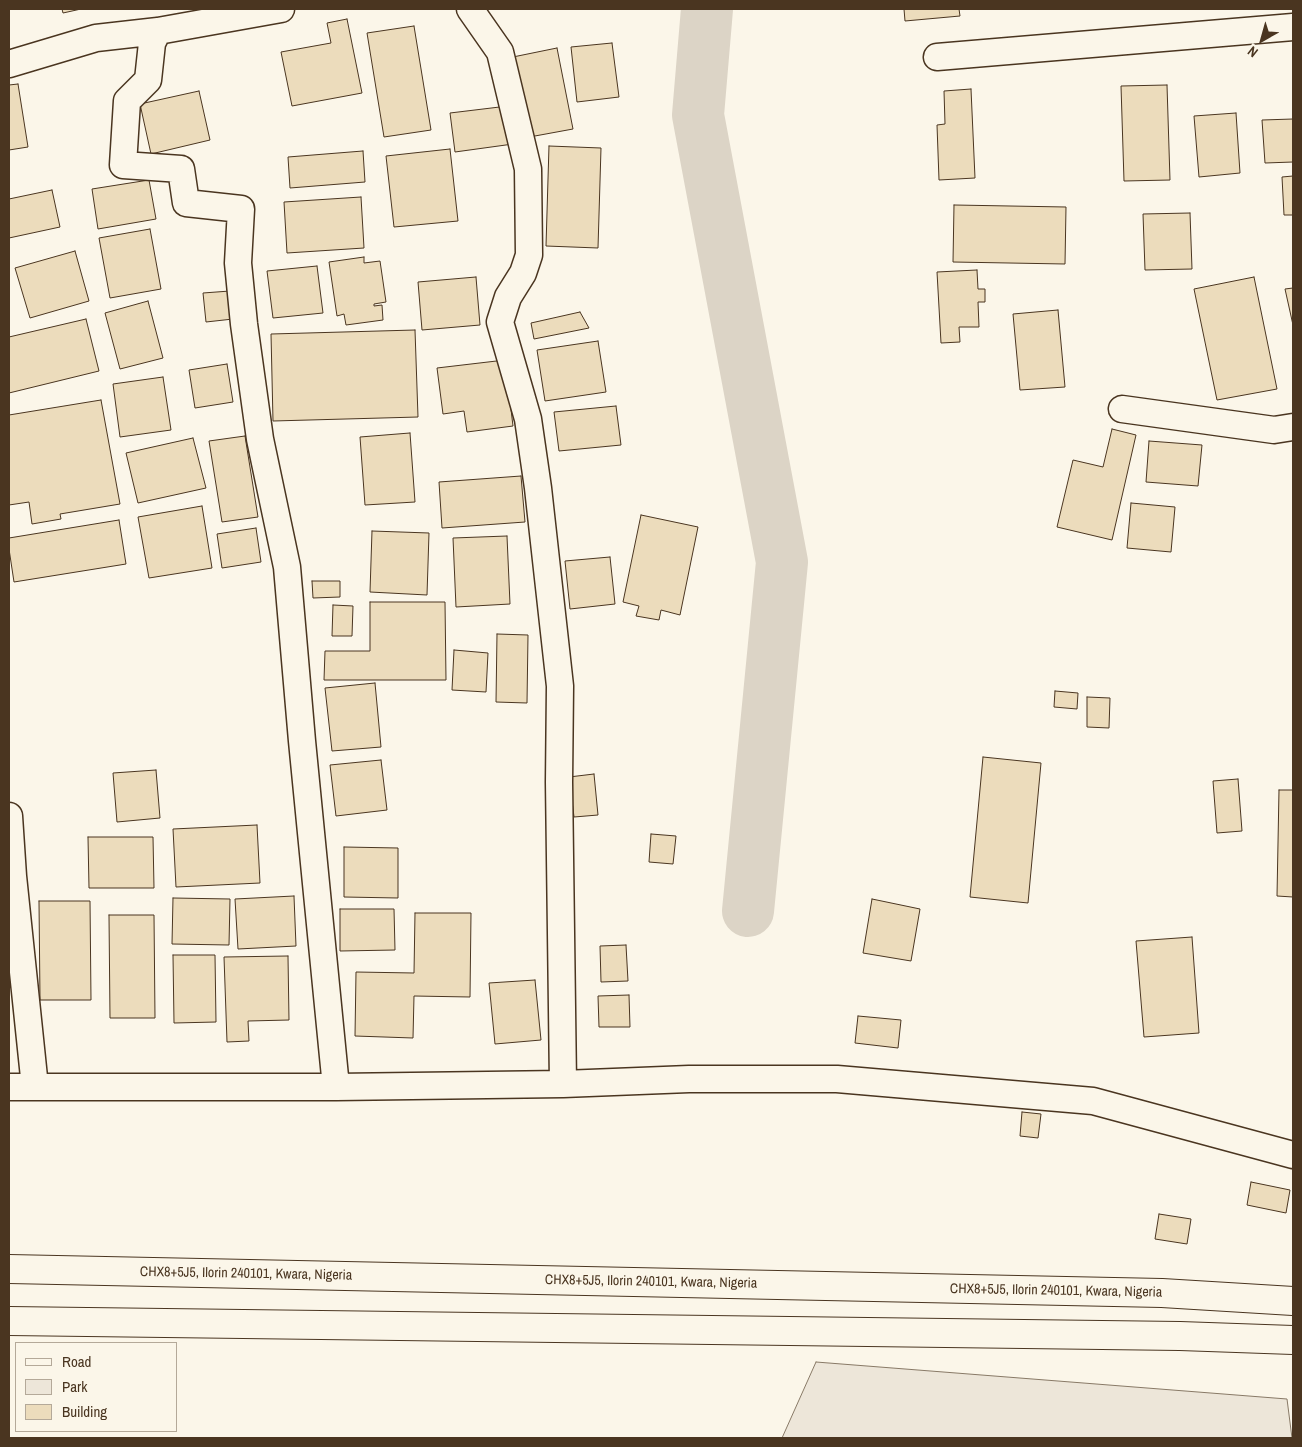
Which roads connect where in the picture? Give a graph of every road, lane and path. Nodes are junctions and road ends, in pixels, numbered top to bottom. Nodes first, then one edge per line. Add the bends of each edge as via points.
1 (281, 9) edge
2 (470, 9) edge
3 (1293, 27) edge
4 (158, 31) junction
5 (938, 57) dead end
6 (9, 64) edge
7 (1122, 409) dead end
8 (1293, 427) edge
9 (9, 816) edge
10 (562, 1084) junction
11 (35, 1086) junction
12 (9, 1087) edge
13 (336, 1087) junction
14 (1293, 1154) edge
15 (9, 1269) edge
16 (1293, 1301) edge
17 (9, 1321) edge
18 (1293, 1340) edge

1 - 4 street
2 - 10 street via 500,52 528,169 529,255 523,273 508,297 500,322 528,419 560,686
3 - 5 street
4 - 6 street via 96,38
4 - 13 street via 152,43 148,80 127,101 122,165 181,169 186,203 240,209 238,263 244,324 260,439 287,567
7 - 8 street via 1274,430
9 - 11 street
10 - 13 street
10 - 14 street via 689,1079 837,1079 1093,1101
11 - 12 street
11 - 13 street
15 - 16 main road, CHX8+5J5, Ilorin 240101, Kwara, Nigeria via 1142,1292
17 - 18 main road

